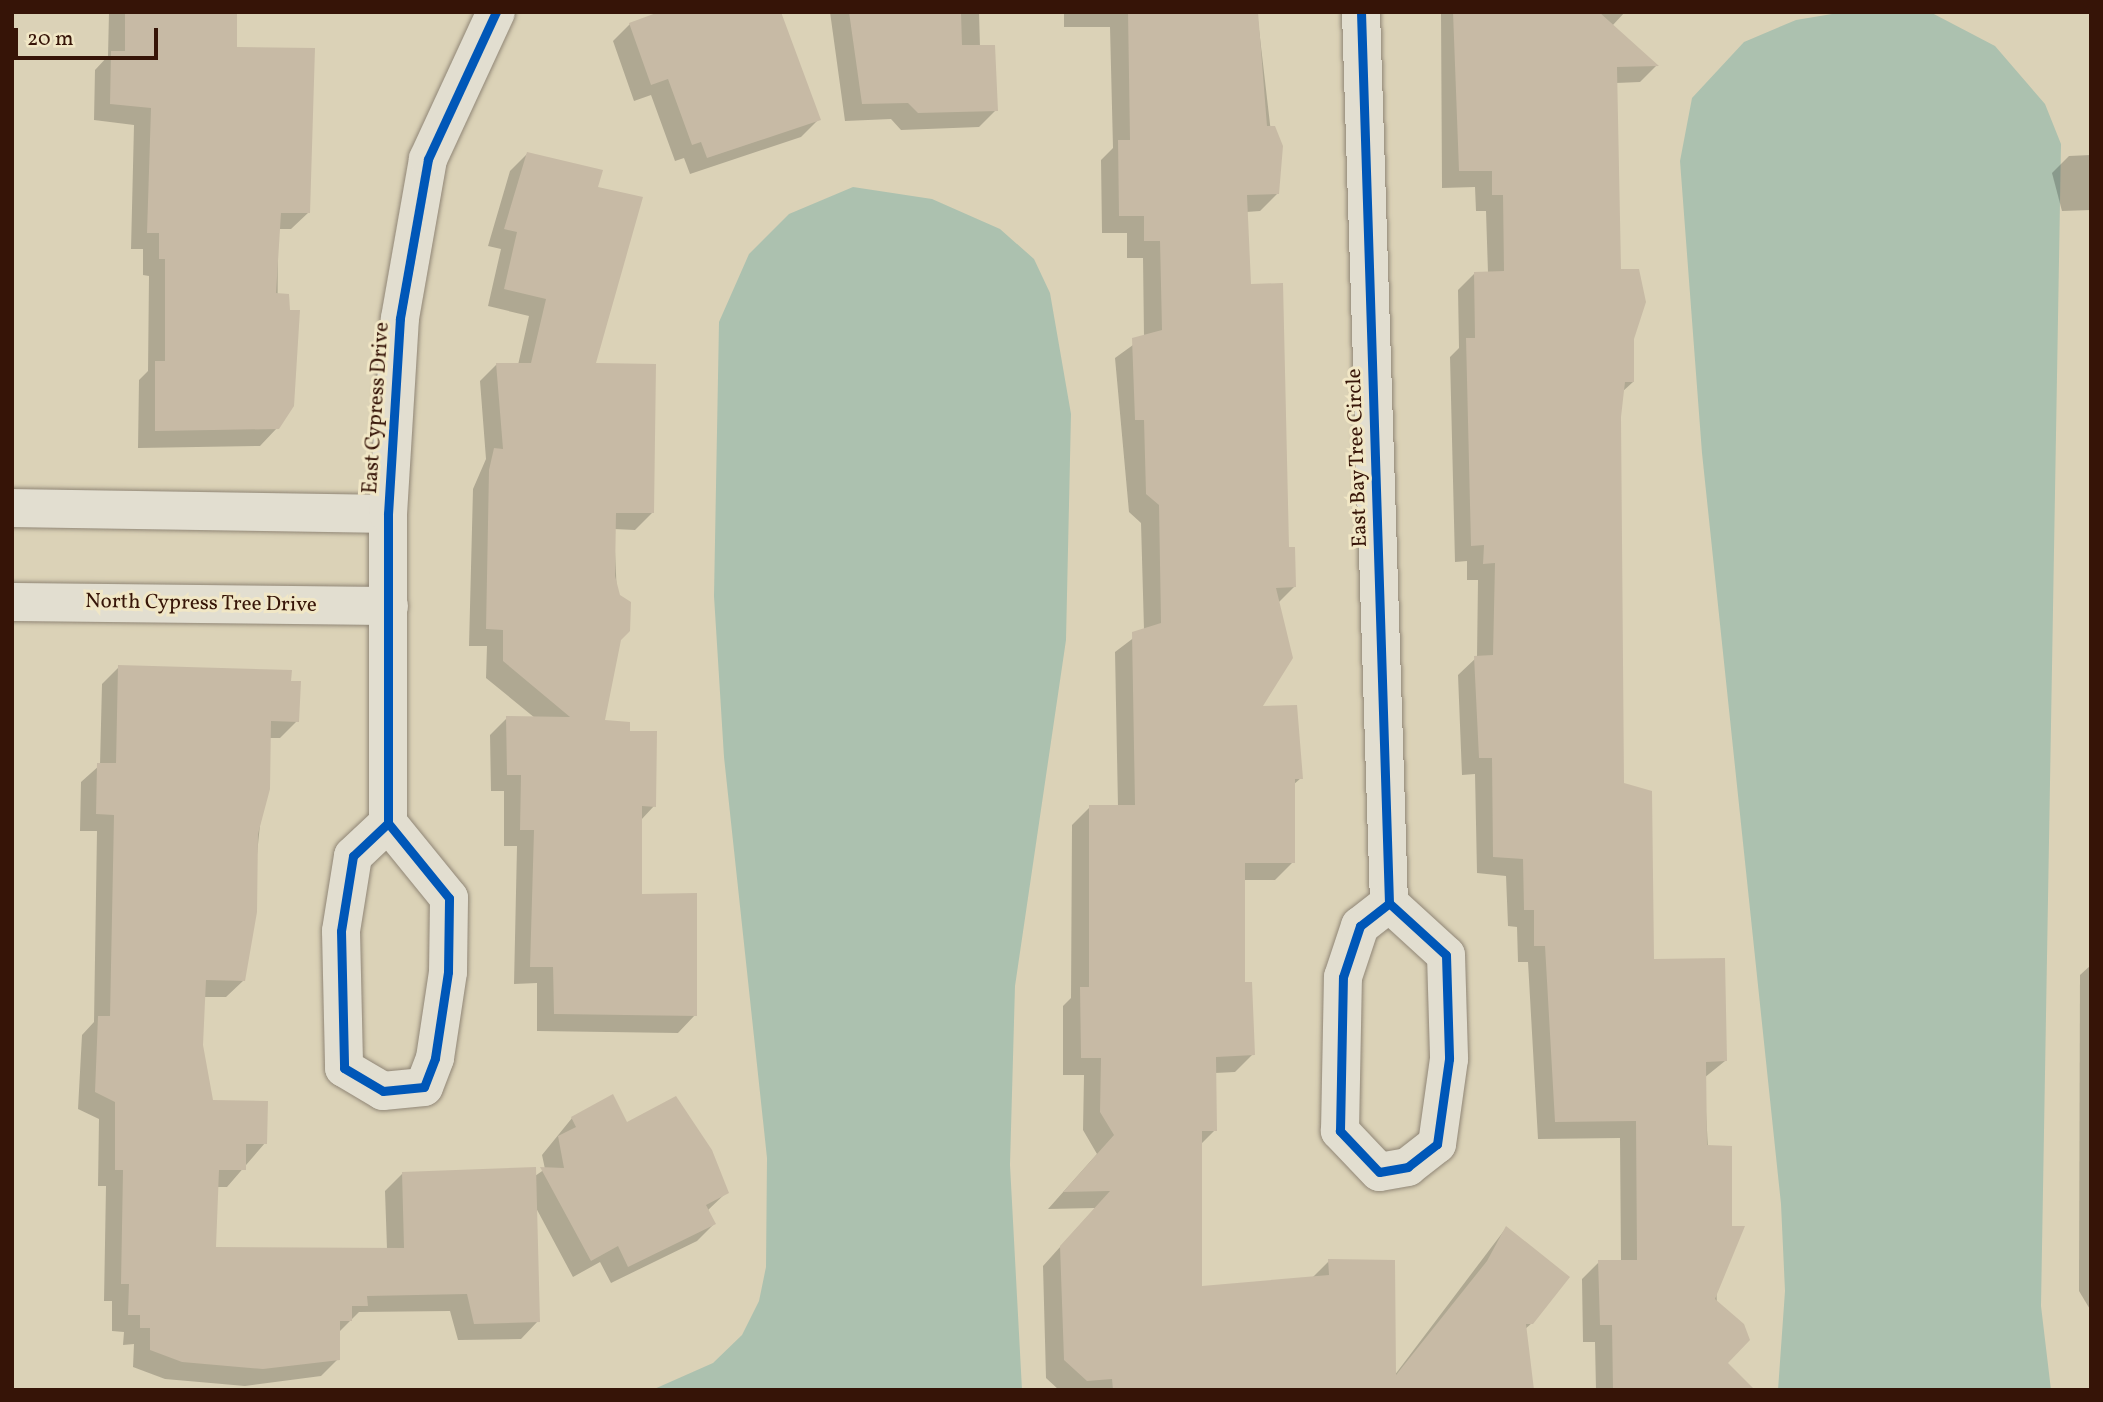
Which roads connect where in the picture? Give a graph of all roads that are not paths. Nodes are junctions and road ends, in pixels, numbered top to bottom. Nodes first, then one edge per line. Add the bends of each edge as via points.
1 (496, 12) edge
2 (1361, 12) edge
3 (12, 508) edge
4 (388, 514) junction
5 (12, 602) edge
6 (389, 606) junction
7 (388, 823) junction
8 (1389, 903) junction

1 - 4 street, East Cypress Drive via 428,159 400,318
2 - 8 street, East Bay Tree Circle
3 - 4 street
4 - 6 street, East Cypress Drive
5 - 6 street, North Cypress Tree Drive
6 - 7 street, East Cypress Drive
7 - 7 street via 353,856 340,984 344,1068 383,1091 424,1087 435,1058 448,972 449,898
8 - 8 street via 1360,926 1343,977 1340,1131 1379,1172 1408,1167 1437,1144 1449,1059 1446,955

